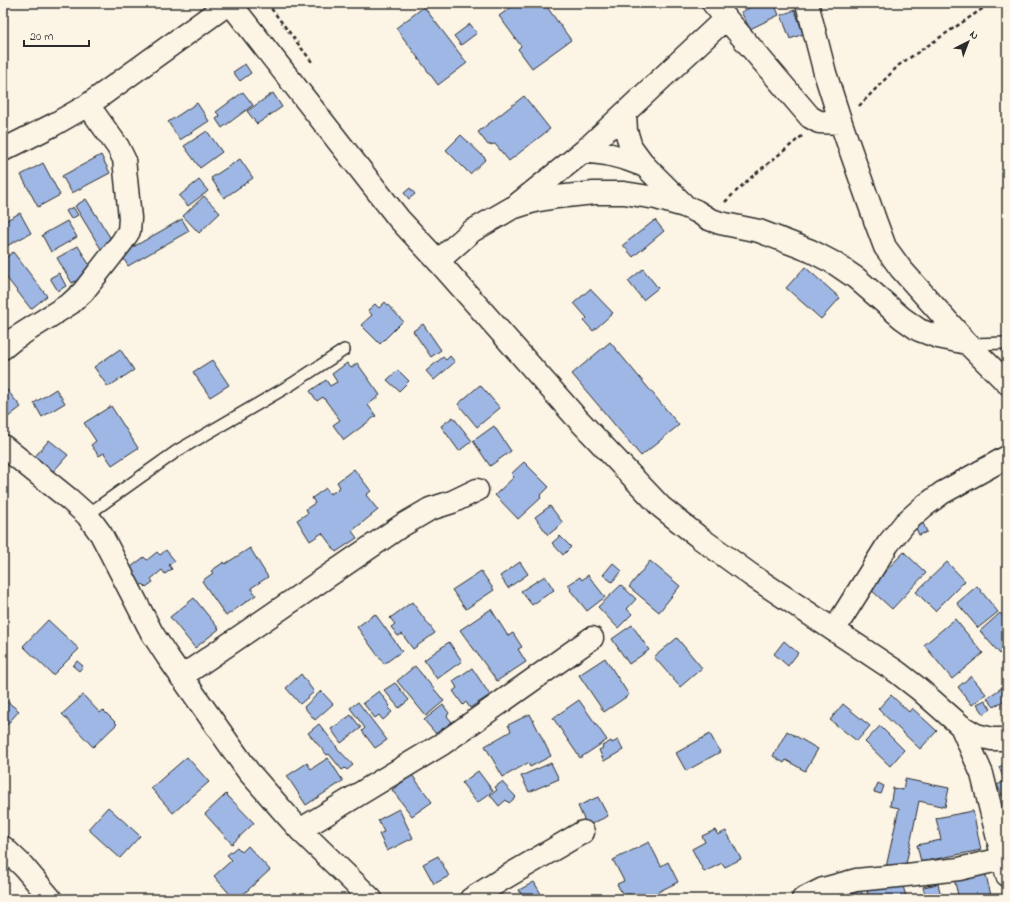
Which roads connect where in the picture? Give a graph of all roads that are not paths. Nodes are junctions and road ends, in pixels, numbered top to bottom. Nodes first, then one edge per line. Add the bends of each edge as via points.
1 (230, 3) edge
2 (807, 3) edge
3 (720, 10) edge
4 (88, 105) junction
5 (625, 113) junction
6 (841, 123) junction
7 (3, 150) edge
8 (584, 151) junction
9 (645, 166) junction
10 (684, 206) junction
11 (512, 208) junction
12 (438, 261) junction
13 (967, 343) junction
14 (1007, 343) edge
15 (3, 348) edge
16 (344, 350) dead end
17 (1007, 383) edge
18 (6, 454) edge
19 (1007, 457) edge
20 (477, 490) dead end
21 (87, 515) junction
22 (834, 630) junction
23 (592, 638) dead end
24 (181, 677) junction
25 (961, 726) junction
26 (1007, 739) edge
27 (300, 830) junction
28 (583, 832) dead end
29 (3, 847) edge
30 (1005, 867) edge
31 (51, 899) edge
32 (371, 899) edge
33 (471, 899) edge
34 (803, 899) edge

1 - 4 street
1 - 12 street via 399,219
2 - 6 street
3 - 5 street
3 - 6 street via 810,117 819,122
4 - 7 street
4 - 15 street via 124,158 129,231 83,292 71,303
5 - 8 street
5 - 9 street via 626,131 631,147
6 - 13 street via 885,247 901,269
8 - 9 street via 607,154
8 - 11 street
9 - 10 street
10 - 11 street via 624,193 594,193 534,201
10 - 13 street via 720,223 759,231 811,251 856,278 919,330 938,338
11 - 12 street via 472,231
12 - 22 street via 574,415 661,507 745,571
13 - 14 lane
13 - 17 street
16 - 21 lane via 292,384 177,451
18 - 21 street
19 - 22 street via 942,493 905,523 888,544
20 - 24 street via 430,509 401,526
21 - 24 street via 100,534 152,633
22 - 25 street via 920,689
23 - 27 street via 442,744
24 - 27 street via 248,771
25 - 26 street via 976,735
25 - 30 street via 982,774
27 - 32 street
28 - 33 street
29 - 31 street
30 - 34 street via 959,869 856,880 823,889

